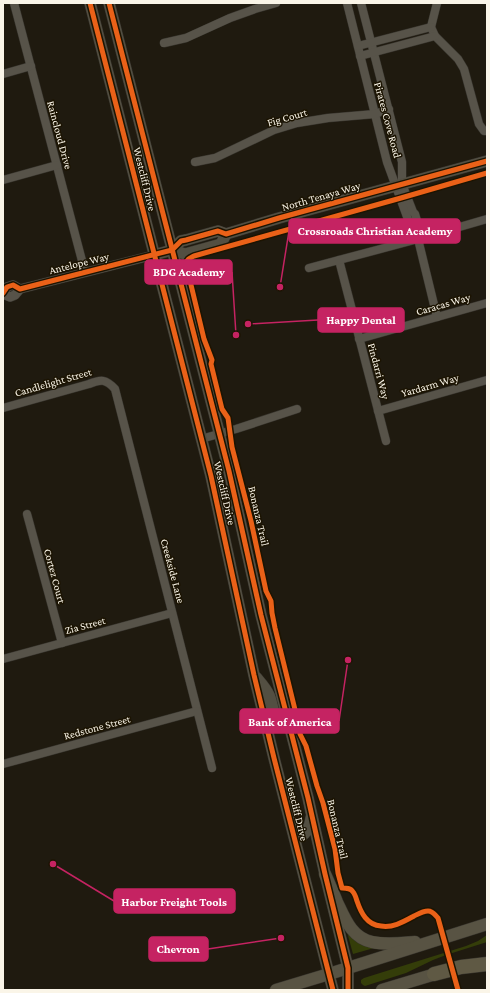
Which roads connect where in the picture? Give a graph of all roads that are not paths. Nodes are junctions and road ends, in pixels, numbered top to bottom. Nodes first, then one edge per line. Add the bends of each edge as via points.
1 (14, 3) edge
2 (90, 3) edge
3 (108, 3) edge
4 (276, 3) edge
5 (347, 3) edge
6 (361, 3) edge
7 (437, 3) edge
8 (431, 26) junction
9 (435, 36) junction
10 (371, 42) junction
11 (164, 43) dead end
12 (358, 46) junction
13 (374, 52) junction
14 (360, 56) junction
15 (31, 66) junction
16 (3, 74) edge
17 (389, 109) junction
18 (375, 114) junction
19 (487, 131) edge
20 (487, 161) edge
21 (195, 162) dead end
22 (57, 165) junction
23 (3, 180) edge
24 (400, 184) junction
25 (487, 219) edge
26 (418, 239) junction
27 (163, 253) junction
28 (339, 260) junction
29 (309, 268) dead end
30 (85, 272) junction
31 (3, 293) edge
32 (487, 302) edge
33 (437, 317) junction
34 (359, 339) junction
35 (487, 380) edge
36 (109, 382) joint
37 (3, 408) edge
38 (297, 409) dead end
39 (378, 411) junction
40 (220, 433) junction
41 (201, 439) junction
42 (386, 441) dead end
43 (27, 514) dead end
44 (172, 613) junction
45 (261, 615) junction
46 (242, 620) junction
47 (62, 643) junction
48 (3, 659) edge
49 (254, 675) junction
50 (197, 711) junction
51 (288, 724) junction
52 (3, 764) edge
53 (212, 768) dead end
54 (312, 814) junction
55 (295, 839) junction
56 (325, 874) junction
57 (487, 924) edge
58 (430, 942) junction
59 (487, 958) edge
60 (487, 964) edge
61 (339, 971) junction
62 (434, 974) junction
63 (276, 990) edge
64 (333, 990) edge
65 (348, 990) edge
66 (382, 990) edge

1 - 15 street, Raincloud Drive
2 - 27 main road, Westcliff Drive
3 - 27 main road, Westcliff Drive
4 - 11 street via 230,18 186,38
5 - 12 street, Pirates Cove Road
6 - 10 street, Pirates Cove Road
7 - 8 street
8 - 9 street
8 - 10 street
9 - 13 street
9 - 19 street via 458,59 464,69 479,124
10 - 12 street
10 - 13 street, Pirates Cove Road
12 - 14 street, Pirates Cove Road
13 - 14 street
13 - 17 street, Pirates Cove Road
14 - 18 street, Pirates Cove Road
15 - 16 street
15 - 22 street, Raincloud Drive
17 - 18 street, Fig Court
17 - 24 street, Pirates Cove Road via 402,162
18 - 21 street, Fig Court via 297,123 274,130 215,158
18 - 24 street, Pirates Cove Road via 388,162
20 - 24 main road, North Tenaya Way
22 - 23 street
22 - 30 street, Raincloud Drive
24 - 26 street, Pirates Cove Road via 413,233
24 - 27 main road, North Tenaya Way via 226,234 218,231 181,241
25 - 26 street
26 - 28 street
26 - 33 street, Pirates Cove Road
27 - 30 street, Antelope Way
27 - 40 main road, Westcliff Drive
27 - 41 main road, Westcliff Drive
28 - 29 street
28 - 34 street, Pindarri Way
30 - 31 street, Antelope Way via 20,289 13,285 7,287
32 - 33 street, Caracas Way
33 - 34 street, Caracas Way
34 - 39 street, Pindarri Way
35 - 39 street, Yardarm Way
36 - 37 street, Candlelight Street via 99,380
36 - 44 street, Creekside Lane via 115,389
38 - 40 street
39 - 42 street, Pindarri Way
40 - 41 street
40 - 45 main road, Westcliff Drive
41 - 46 main road, Westcliff Drive
43 - 47 street, Cortez Court
44 - 47 street, Zia Street
44 - 50 street, Creekside Lane
45 - 46 main road
45 - 51 main road, Westcliff Drive
46 - 49 main road, Westcliff Drive
47 - 48 street, Zia Street
49 - 51 main road via 267,692 278,721
49 - 55 main road, Westcliff Drive
50 - 52 street, Redstone Street
50 - 53 street, Creekside Lane
51 - 54 main road, Westcliff Drive
54 - 55 main road via 306,832
54 - 56 main road, Westcliff Drive
55 - 61 main road, Westcliff Drive
56 - 58 main road via 347,922 360,937 378,943
56 - 61 main road, Westcliff Drive
57 - 58 main road
58 - 61 main road
59 - 62 main road
60 - 62 highway
61 - 63 main road
61 - 64 main road, Westcliff Drive
61 - 65 main road, Westcliff Drive
62 - 66 main road

